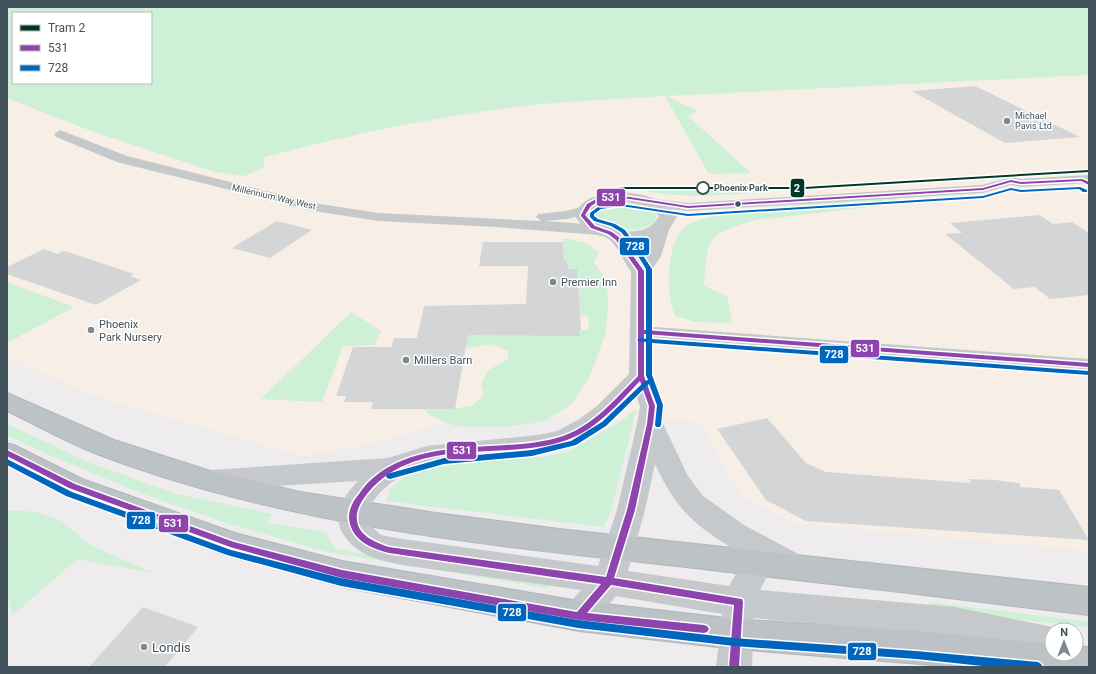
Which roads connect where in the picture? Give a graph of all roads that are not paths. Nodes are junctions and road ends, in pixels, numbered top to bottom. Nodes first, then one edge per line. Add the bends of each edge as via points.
1 (60, 134) dead end
2 (1087, 181) edge
3 (654, 203) junction
4 (585, 210) junction
5 (496, 222) junction
6 (660, 229) junction
7 (606, 232) junction
8 (641, 271) junction
9 (641, 332) junction
10 (1089, 365) edge
11 (641, 376) junction
12 (7, 401) edge
13 (650, 424) junction
14 (7, 453) edge
15 (387, 468) junction
16 (206, 480) junction
17 (351, 512) junction
18 (620, 548) junction
19 (759, 562) junction
20 (792, 566) junction
21 (609, 581) junction
22 (1089, 601) edge
23 (579, 616) junction
24 (737, 618) junction
25 (1044, 641) edge
26 (1089, 664) edge
27 (734, 667) edge

1 - 5 street, Millennium Way West via 122,159 314,207 378,217
2 - 3 street via 1021,184 1011,181 1001,186 983,188 688,207
3 - 4 street via 633,198 610,198 597,201
3 - 6 street via 664,209 668,216 667,223
4 - 5 street, Millennium Way West via 567,215
4 - 7 street via 585,221
5 - 7 street, Millennium Way West
6 - 7 street via 639,235
6 - 8 street via 652,256
7 - 8 street via 628,250
8 - 9 street
9 - 10 street
9 - 11 street
11 - 13 street via 652,406
11 - 15 street via 593,423 549,443 424,456
12 - 16 highway via 105,448
13 - 18 street
13 - 20 street via 677,479 691,501 749,543
14 - 23 highway via 72,486 233,545 342,574
15 - 16 street via 332,474
15 - 17 street via 364,490
16 - 17 highway via 300,503
17 - 18 highway
17 - 21 street via 352,524 358,534 376,547
18 - 19 highway
18 - 21 street
19 - 20 highway
19 - 24 street via 746,585
20 - 22 highway
21 - 23 street
21 - 24 street
23 - 24 highway
24 - 25 street via 955,622
24 - 26 highway via 916,647
24 - 27 street

